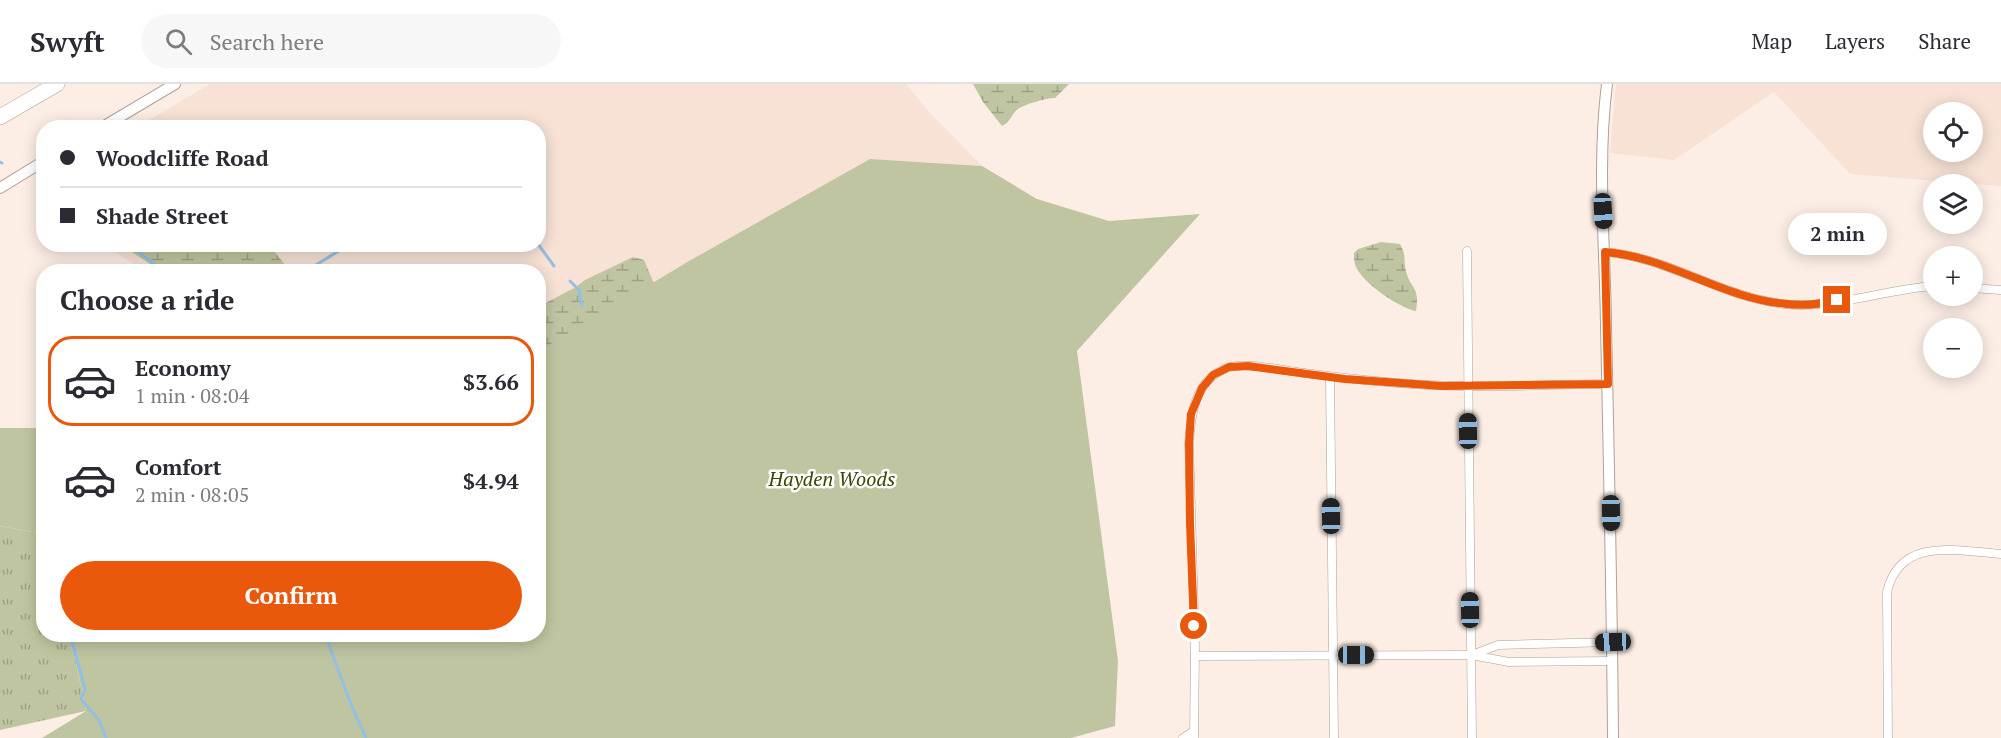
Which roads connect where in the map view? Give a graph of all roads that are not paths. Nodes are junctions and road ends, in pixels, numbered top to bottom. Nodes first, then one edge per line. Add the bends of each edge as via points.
1 (57, 84) edge
2 (175, 84) edge
3 (1607, 84) edge
4 (0, 117) edge
5 (114, 120) edge
6 (36, 166) edge
7 (0, 188) edge
8 (1467, 251) dead end
9 (1605, 252) junction
10 (1923, 288) edge
11 (1983, 289) edge
12 (2001, 290) edge
13 (1330, 376) junction
14 (1608, 384) junction
15 (1468, 386) junction
16 (2001, 554) edge
17 (1613, 642) junction
18 (1471, 655) junction
19 (1195, 656) junction
20 (1333, 656) junction
21 (1613, 661) junction
22 (1194, 734) edge
23 (1184, 738) edge
24 (1334, 738) edge
25 (1472, 738) edge
26 (1613, 738) edge
27 (1888, 738) edge

1 - 4 highway
2 - 5 main road
3 - 9 main road via 1601,166
6 - 7 main road
8 - 15 street
9 - 10 street via 1652,260 1741,294 1785,304 1820,304
9 - 14 main road
11 - 12 street
13 - 15 street
13 - 19 street via 1229,367 1213,375 1202,388 1191,414 1189,443
13 - 20 street
14 - 15 street
14 - 17 main road
15 - 18 street
16 - 27 street via 1921,552 1904,561 1890,579
17 - 18 street via 1498,645
17 - 21 main road
18 - 20 street
18 - 21 street via 1509,662
18 - 25 street
19 - 20 street
19 - 22 street
20 - 24 street
21 - 26 main road
22 - 23 street

